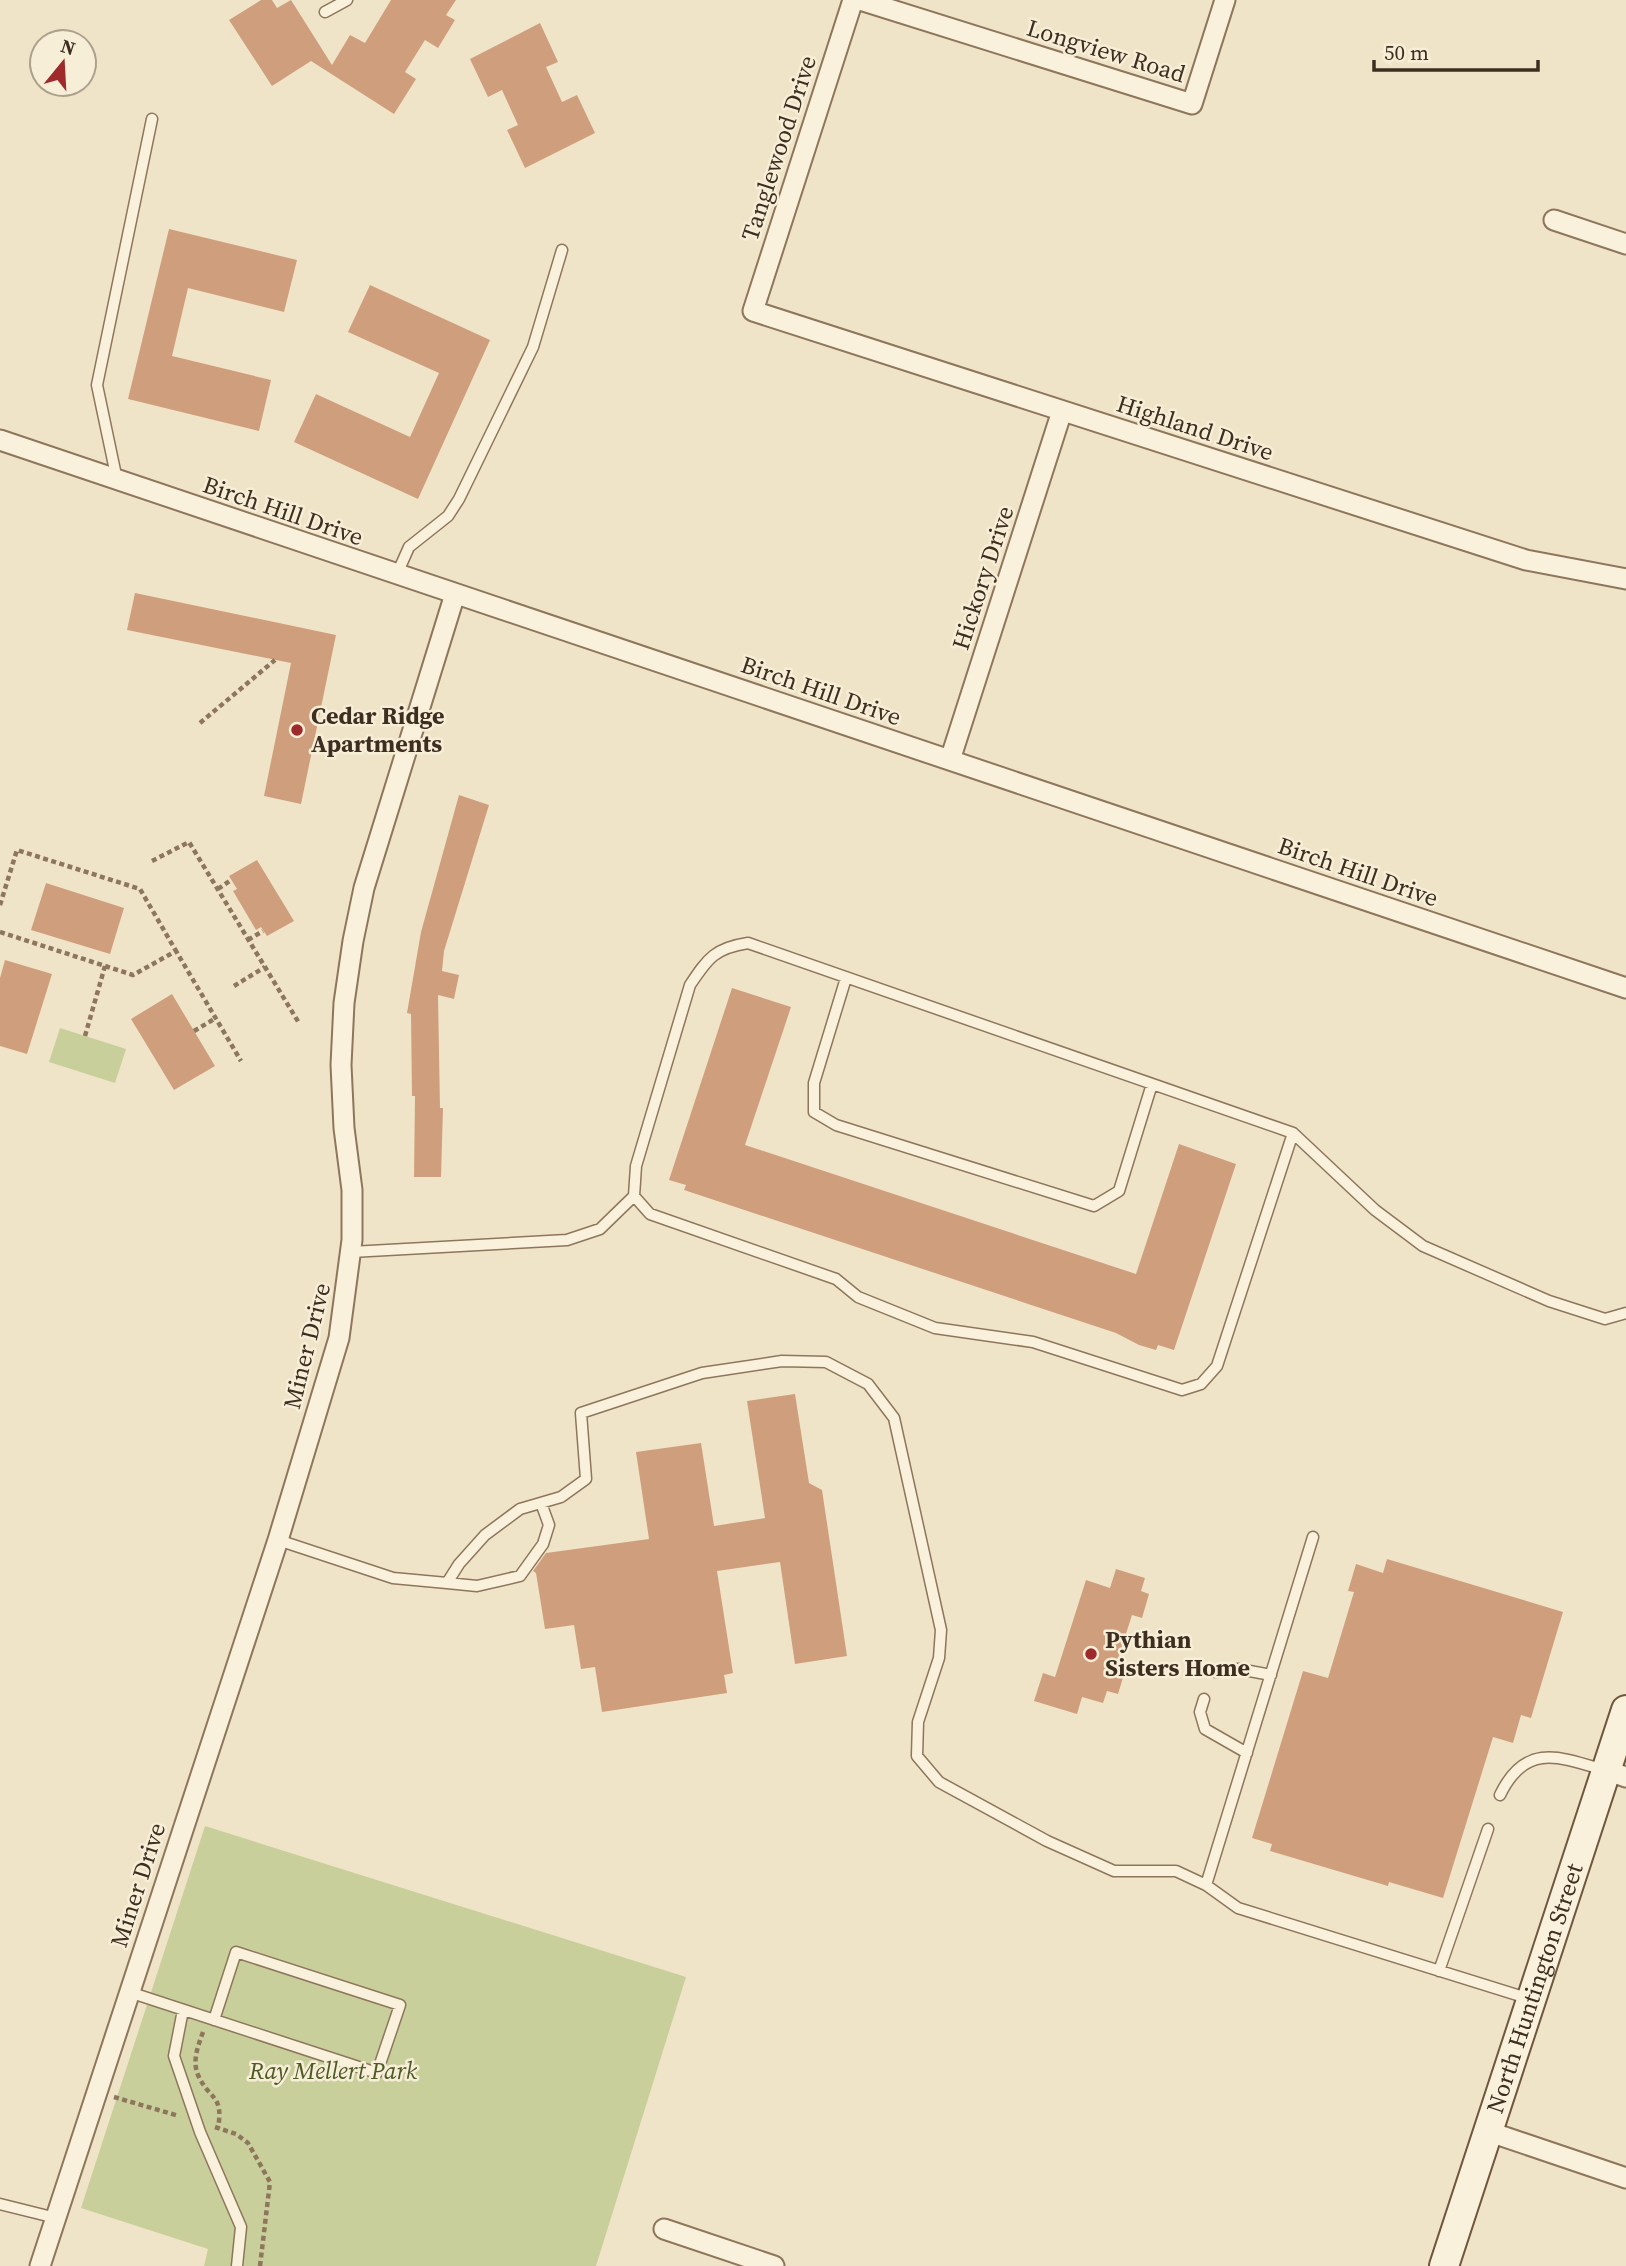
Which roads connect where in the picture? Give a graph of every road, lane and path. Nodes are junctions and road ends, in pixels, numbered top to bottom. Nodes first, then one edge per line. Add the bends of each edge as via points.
1 (347, 0) edge
2 (853, 0) edge
3 (860, 0) edge
4 (1225, 0) edge
5 (325, 12) dead end
6 (152, 119) dead end
7 (1554, 220) dead end
8 (1626, 244) edge
9 (562, 250) dead end
10 (752, 311) joint
11 (1062, 411) junction
12 (0, 440) edge
13 (118, 481) junction
14 (397, 575) junction
15 (1626, 579) edge
16 (455, 594) junction
17 (275, 660) dead end
18 (200, 723) dead end
19 (950, 760) junction
20 (152, 861) dead end
21 (231, 880) dead end
22 (218, 889) junction
23 (0, 905) edge
24 (263, 931) dead end
25 (0, 932) edge
26 (248, 940) junction
27 (176, 951) junction
28 (106, 966) junction
29 (265, 967) junction
30 (846, 978) junction
31 (234, 986) dead end
32 (1626, 988) edge
33 (216, 1018) junction
34 (299, 1023) dead end
35 (194, 1031) dead end
36 (85, 1036) dead end
37 (241, 1061) dead end
38 (1152, 1084) junction
39 (1293, 1133) junction
40 (634, 1196) junction
41 (351, 1252) junction
42 (1626, 1313) edge
43 (541, 1503) junction
44 (1313, 1537) dead end
45 (278, 1540) junction
46 (447, 1583) junction
47 (1216, 1672) dead end
48 (1271, 1675) junction
49 (1203, 1699) dead end
50 (1626, 1710) edge
51 (1247, 1754) junction
52 (1615, 1774) edge
53 (1500, 1795) dead end
54 (1488, 1829) dead end
55 (1206, 1885) junction
56 (1439, 1971) junction
57 (129, 1992) junction
58 (1530, 1999) junction
59 (183, 2010) junction
60 (210, 2019) junction
61 (218, 2128) dead end
62 (1486, 2131) junction
63 (1626, 2178) edge
64 (1, 2207) edge
65 (56, 2218) junction
66 (664, 2229) dead end
67 (40, 2266) edge
68 (237, 2266) edge
69 (774, 2266) edge
70 (1444, 2266) edge

1 - 5 lane
2 - 10 street, Tanglewood Drive
3 - 4 street, Longview Road via 1192,104
6 - 13 lane via 97,385
7 - 8 street
9 - 14 lane via 533,347 459,499 448,516 409,547
10 - 11 street, Highland Drive
11 - 15 street, Highland Drive via 1526,560
11 - 19 street, Hickory Drive
12 - 13 street, Birch Hill Drive
13 - 14 street, Birch Hill Drive
14 - 16 street, Birch Hill Drive
16 - 19 street, Birch Hill Drive
16 - 41 street, Miner Drive via 364,888 353,941 341,1065 352,1190
17 - 18 path
19 - 32 street, Birch Hill Drive
20 - 22 path via 189,842
21 - 22 path
22 - 26 path
23 - 27 path via 17,850 140,888
24 - 26 path
25 - 28 path
26 - 29 path
27 - 28 path via 133,975
27 - 33 path
28 - 36 path
29 - 31 path
29 - 34 path
30 - 38 lane
30 - 38 lane via 814,1083 814,1112 836,1125 1094,1206 1119,1191
30 - 40 lane via 748,943 724,947 706,961 687,998 636,1166
33 - 35 path
33 - 37 path
38 - 39 lane
39 - 40 lane via 1217,1366 1201,1384 1182,1390 1033,1342 935,1328 858,1297 836,1279 650,1214
39 - 42 lane via 1375,1210 1423,1247 1549,1301 1605,1319
40 - 41 lane via 600,1229 567,1240
41 - 45 street, Miner Drive via 338,1338
43 - 46 lane via 520,1509 485,1535
43 - 46 lane via 549,1525 543,1544 520,1576 477,1586
43 - 55 lane via 561,1497 586,1479 581,1413 702,1373 782,1360 827,1362 868,1384 894,1418 941,1630 939,1658 918,1722 918,1756 939,1782 1047,1841 1114,1871 1176,1871
44 - 48 lane
45 - 46 lane via 393,1577
45 - 57 street, Miner Drive
47 - 48 lane via 1240,1669
48 - 51 lane
49 - 51 lane via 1200,1712 1205,1728
50 - 52 street, North Huntington Street
51 - 55 lane
52 - 53 lane via 1549,1756 1519,1767
52 - 58 street, North Huntington Street
54 - 56 lane
55 - 56 lane via 1238,1908
56 - 58 lane
57 - 59 lane
57 - 65 street, Miner Drive
58 - 62 street, North Huntington Street
59 - 60 lane
59 - 68 lane via 174,2056 200,2132 241,2227
60 - 60 lane via 377,2073 400,2005 236,1952
60 - 61 path via 196,2064 199,2077 218,2100
62 - 63 street
62 - 70 street, North Huntington Street
64 - 65 lane
65 - 67 street, Miner Drive
66 - 69 street

